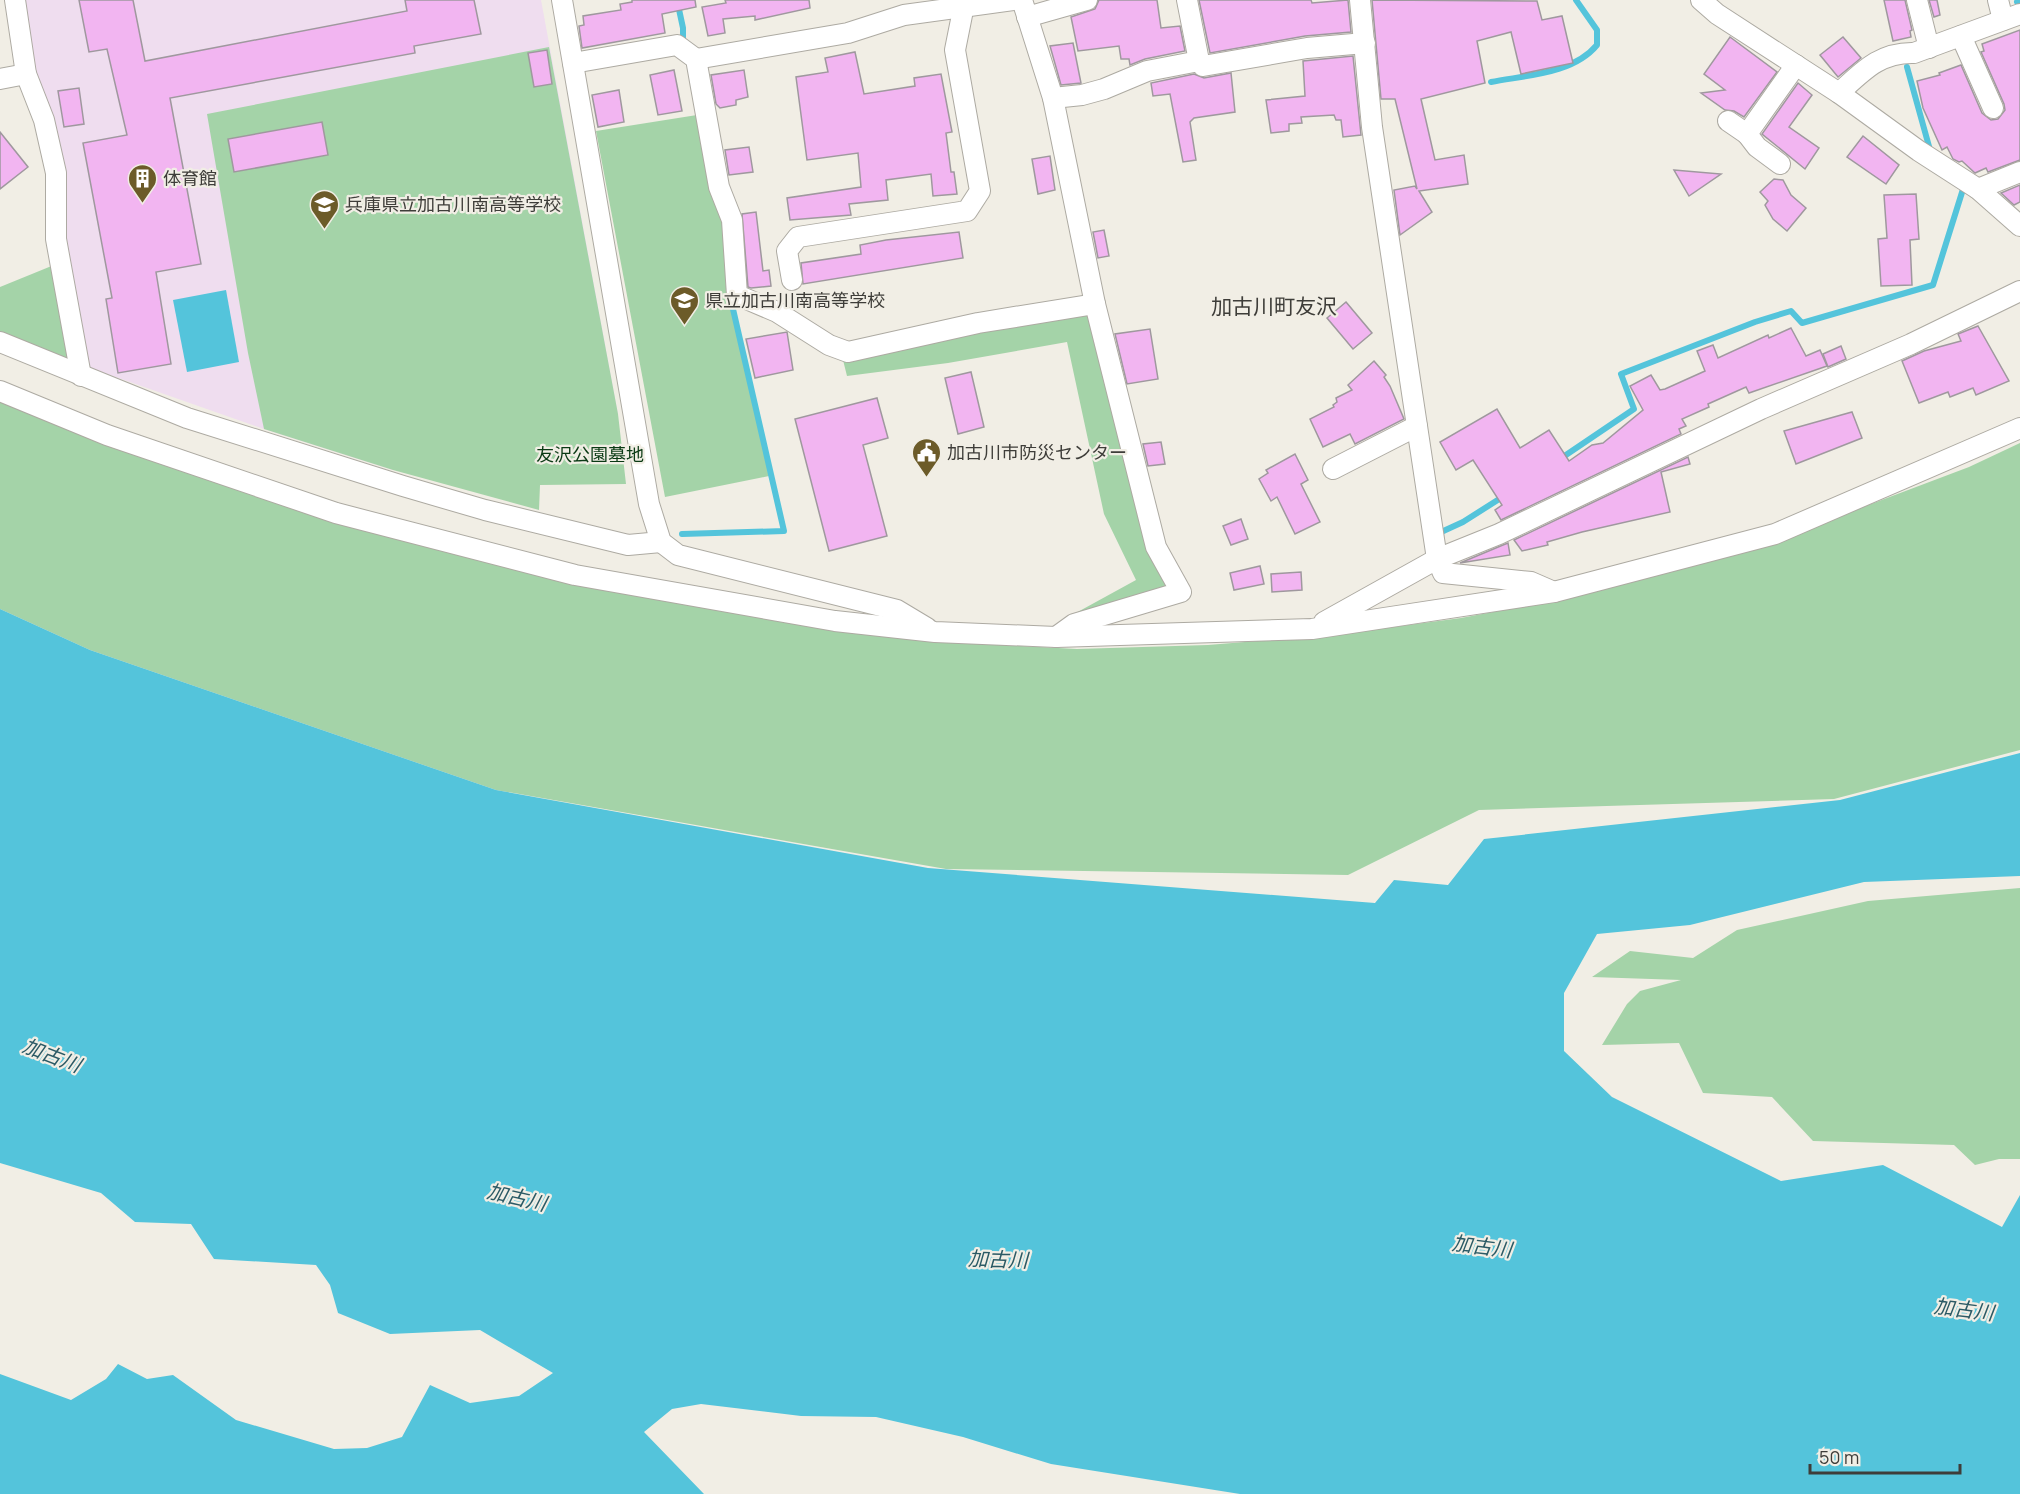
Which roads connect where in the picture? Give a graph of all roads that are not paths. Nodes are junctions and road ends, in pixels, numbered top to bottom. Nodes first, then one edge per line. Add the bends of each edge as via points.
1 (15, 0) edge
2 (562, 0) edge
3 (1013, 0) edge
4 (1088, 0) edge
5 (1187, 0) edge
6 (1360, 0) edge
7 (1701, 0) edge
8 (1917, 0) edge
9 (1998, 0) edge
10 (964, 5) junction
11 (1025, 9) edge
12 (2012, 17) edge
13 (1961, 36) junction
14 (1926, 38) junction
15 (1365, 43) junction
16 (696, 59) junction
17 (1199, 61) junction
18 (573, 63) junction
19 (1796, 65) junction
20 (26, 74) junction
21 (0, 79) edge
22 (1839, 93) junction
23 (1053, 98) junction
24 (1993, 108) dead end
25 (1728, 121) dead end
26 (1747, 134) junction
27 (1780, 164) dead end
28 (2020, 171) edge
29 (1978, 189) junction
30 (2020, 226) edge
31 (792, 280) dead end
32 (2020, 291) edge
33 (1095, 304) junction
34 (0, 342) edge
35 (81, 376) junction
36 (0, 391) edge
37 (1417, 426) junction
38 (2020, 428) edge
39 (1333, 469) dead end
40 (661, 542) junction
41 (1437, 559) junction
42 (1554, 592) junction
43 (1312, 629) junction
44 (934, 632) junction
45 (1056, 637) junction

1 - 20 street
2 - 18 street
3 - 10 street
4 - 11 street
5 - 17 street
6 - 15 street
7 - 19 street
8 - 14 street
9 - 12 street
10 - 16 street via 904,15 848,33
10 - 31 street via 955,50 980,191 967,211 798,237 787,251
11 - 23 street
12 - 13 street
13 - 14 street
13 - 24 street
14 - 22 street via 1914,53 1898,52 1874,61
15 - 17 street via 1307,48 1203,66
15 - 37 street via 1372,127
16 - 18 street via 677,45
16 - 33 street via 719,187 732,220 737,295 777,312 829,345 848,352 978,323
17 - 23 street via 1147,71 1093,92
18 - 40 street via 649,504
19 - 22 street
19 - 26 street
20 - 21 street
20 - 35 street via 44,120 56,172 56,239
22 - 29 street
23 - 33 street
25 - 26 street
26 - 27 street via 1756,147
28 - 29 street
29 - 30 street
32 - 41 street via 1499,534
33 - 45 street via 1156,547 1181,592 1074,624
34 - 35 street
35 - 40 street via 187,418 485,510 628,544
36 - 44 street via 106,435 348,516 575,575 835,621
37 - 39 street
37 - 41 street
38 - 42 street via 1774,534
40 - 44 street via 678,555 897,610
41 - 42 street via 1443,573 1531,582
41 - 43 street
42 - 43 street
43 - 45 street
44 - 45 street

